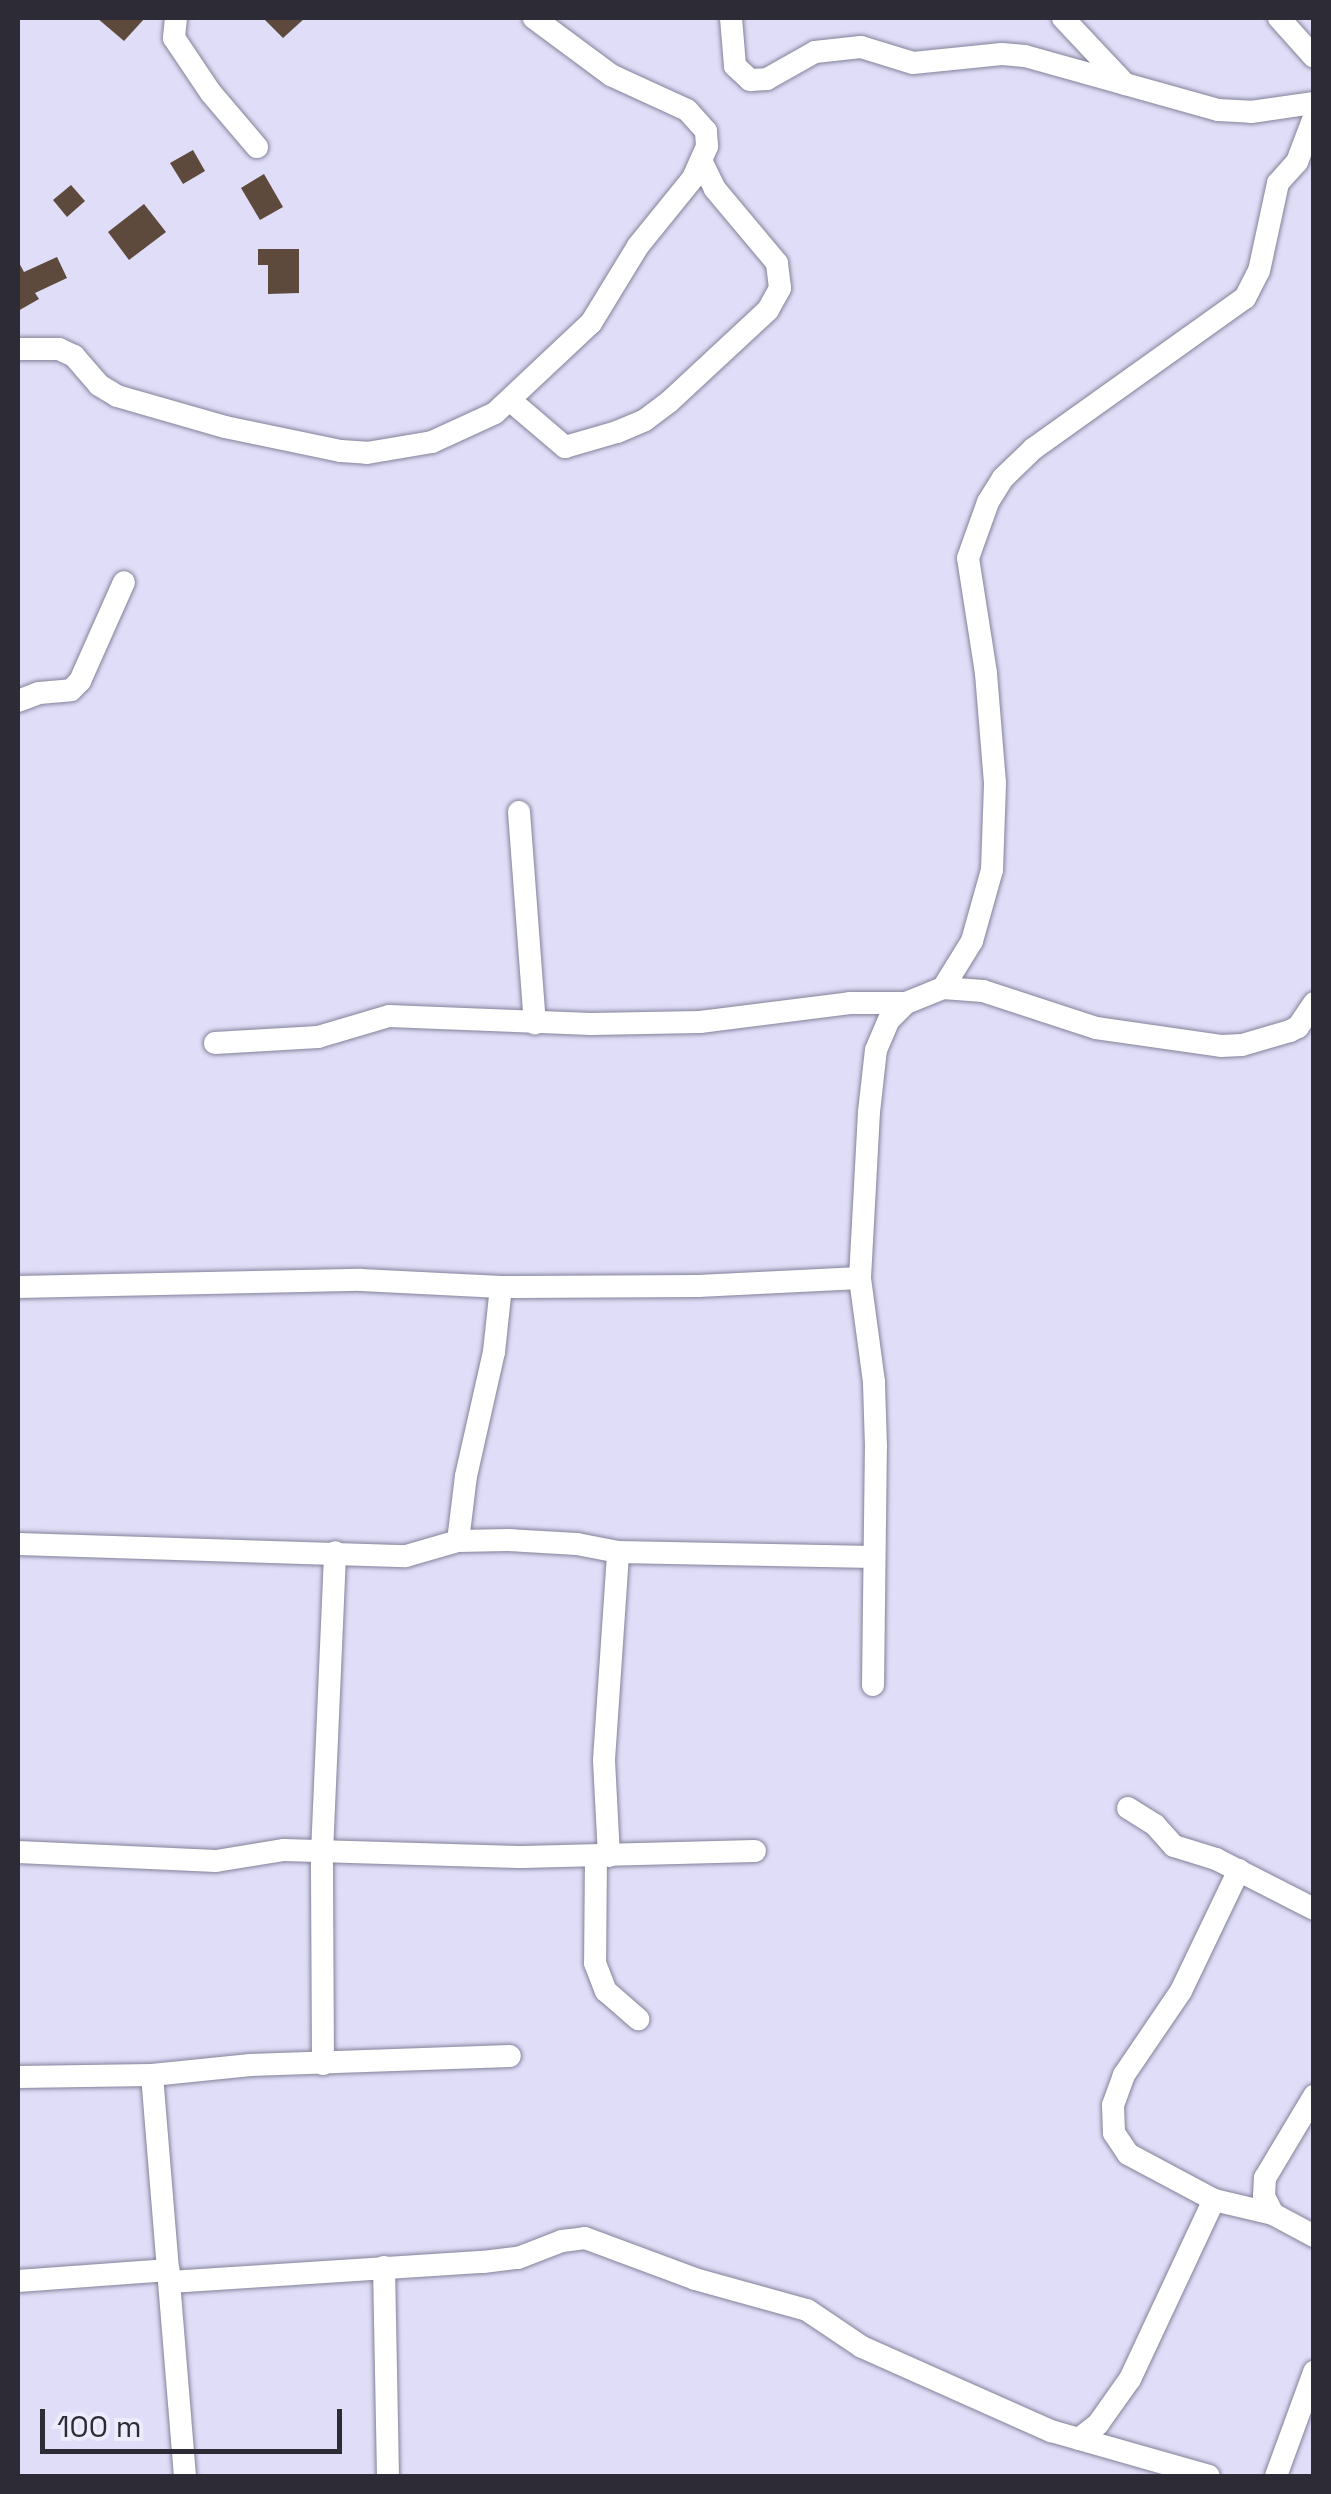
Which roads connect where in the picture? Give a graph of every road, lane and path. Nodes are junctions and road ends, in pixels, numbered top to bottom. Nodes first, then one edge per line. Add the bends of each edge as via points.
1 (176, 18) edge
2 (534, 18) edge
3 (731, 18) edge
4 (1063, 18) edge
5 (1279, 18) edge
6 (1314, 57) edge
7 (1125, 84) junction
8 (1314, 102) edge
9 (1314, 118) edge
10 (257, 147) dead end
11 (702, 162) junction
12 (18, 349) edge
13 (511, 401) junction
14 (124, 582) dead end
15 (18, 702) edge
16 (519, 812) dead end
17 (943, 988) junction
18 (906, 1003) junction
19 (1314, 1003) edge
20 (535, 1023) junction
21 (215, 1043) dead end
22 (860, 1278) junction
23 (18, 1287) edge
24 (501, 1287) junction
25 (458, 1541) junction
26 (18, 1544) edge
27 (335, 1552) junction
28 (618, 1552) junction
29 (874, 1557) junction
30 (873, 1685) dead end
31 (1128, 1808) dead end
32 (755, 1851) dead end
33 (18, 1852) edge
34 (322, 1853) junction
35 (602, 1856) junction
36 (1239, 1870) junction
37 (1314, 1910) edge
38 (638, 2018) dead end
39 (510, 2056) dead end
40 (323, 2064) junction
41 (152, 2075) junction
42 (18, 2077) edge
43 (1314, 2096) edge
44 (1214, 2200) junction
45 (1274, 2214) junction
46 (1314, 2236) edge
47 (384, 2267) junction
48 (170, 2276) junction
49 (18, 2280) edge
50 (1314, 2372) edge
51 (1079, 2438) junction
52 (185, 2476) edge
53 (388, 2476) edge
54 (1209, 2476) edge
55 (1276, 2476) edge

1 - 10 street via 174,38
2 - 11 street via 610,75 686,110 706,132
3 - 7 street via 735,66 750,80 767,79 815,52 861,47 914,63 1025,56
4 - 7 street
5 - 6 street
7 - 8 street via 1218,110
9 - 17 street via 1306,144 1278,183 1259,271 1246,298 1033,450 988,502 968,572 986,673 992,870 972,941
11 - 13 street via 638,246 591,323
11 - 13 street via 715,188 777,263 780,288 768,310 668,402 617,432 565,447
12 - 13 street via 59,348 117,396 341,451 432,442 468,429
14 - 15 street via 80,681 71,690
16 - 20 street
17 - 18 street
17 - 19 street via 983,991 1096,1028 1221,1046 1290,1031
18 - 20 street via 850,1003 700,1022
18 - 22 street via 889,1020 876,1050
20 - 21 street via 389,1016 318,1037
22 - 24 street
22 - 29 street via 874,1382
23 - 24 street via 361,1280
24 - 25 street
25 - 27 street via 406,1556
25 - 28 street via 577,1544
26 - 27 street
27 - 34 street
28 - 29 street
28 - 35 street
29 - 30 street
31 - 36 street via 1174,1846
32 - 35 street
33 - 34 street via 216,1861 284,1850
34 - 35 street
34 - 40 street
35 - 38 street via 595,1962 606,1991
36 - 37 street
36 - 44 street via 1180,1991 1138,2050 1113,2105 1114,2133 1128,2154
39 - 40 street
40 - 41 street
41 - 42 street
41 - 48 street
43 - 45 street via 1265,2178 1264,2196
44 - 45 street
44 - 51 street via 1130,2379 1098,2424
45 - 46 street
47 - 48 street
47 - 51 street via 483,2262 518,2258 562,2241 605,2242 695,2279 807,2310 862,2347
47 - 53 street
48 - 49 street
48 - 52 street
50 - 55 street
51 - 54 street

